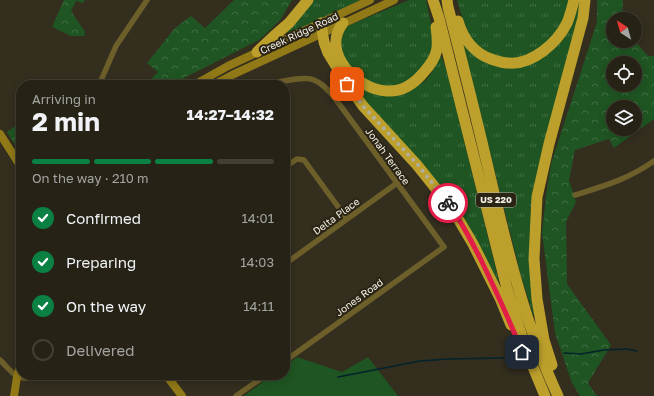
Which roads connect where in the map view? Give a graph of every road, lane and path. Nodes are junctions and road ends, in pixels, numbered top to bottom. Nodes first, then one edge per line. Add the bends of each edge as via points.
1 (147, 0) edge
2 (308, 0) edge
3 (370, 0) edge
4 (394, 0) edge
5 (448, 0) edge
6 (574, 0) edge
7 (585, 0) edge
8 (434, 1) edge
9 (343, 23) junction
10 (322, 28) junction
11 (257, 52) junction
12 (101, 80) edge
13 (203, 80) edge
14 (222, 80) edge
15 (290, 81) edge
16 (0, 134) edge
17 (16, 159) edge
18 (654, 161) edge
19 (290, 164) edge
20 (396, 183) junction
21 (574, 195) dead end
22 (347, 219) junction
23 (444, 247) joint
24 (290, 260) edge
25 (290, 357) edge
26 (0, 360) edge
27 (532, 365) junction
28 (16, 376) edge
29 (17, 380) edge
30 (170, 380) edge
31 (259, 380) edge
32 (14, 396) edge
33 (182, 396) edge
34 (236, 396) edge
35 (545, 396) edge
36 (558, 396) edge
37 (563, 396) edge

1 - 12 street via 116,46
2 - 11 highway via 289,23
3 - 10 main road, Creek Ridge Road
4 - 9 main road, Creek Ridge Road
5 - 6 highway via 452,4 460,28 474,48 483,56 499,62 517,63 535,57 560,34 567,24
5 - 36 highway, US 220 via 524,308 536,345
7 - 37 highway via 583,18 549,144 538,197 534,251 537,299 544,340
8 - 9 highway via 436,55 414,83 406,88 388,91 368,86 356,79 338,57 336,49 337,34
8 - 27 highway, US 220 via 506,289
9 - 10 main road, Creek Ridge Road
10 - 11 main road, Creek Ridge Road
10 - 14 main road, Creek Ridge Road
10 - 27 highway via 328,53 347,84 363,106 418,165 453,210 473,244 522,352
11 - 13 main road, Creek Ridge Road
15 - 20 street, Jonah Terrace via 305,78 322,84
16 - 17 main road
18 - 21 street via 621,180
19 - 22 street via 298,159 304,160
20 - 22 street, Delta Place
20 - 23 street, Jonah Terrace
22 - 24 street, Delta Place
23 - 25 street, Jones Road
26 - 28 street
27 - 35 highway, US 220
29 - 32 main road
30 - 33 main road
31 - 34 street

